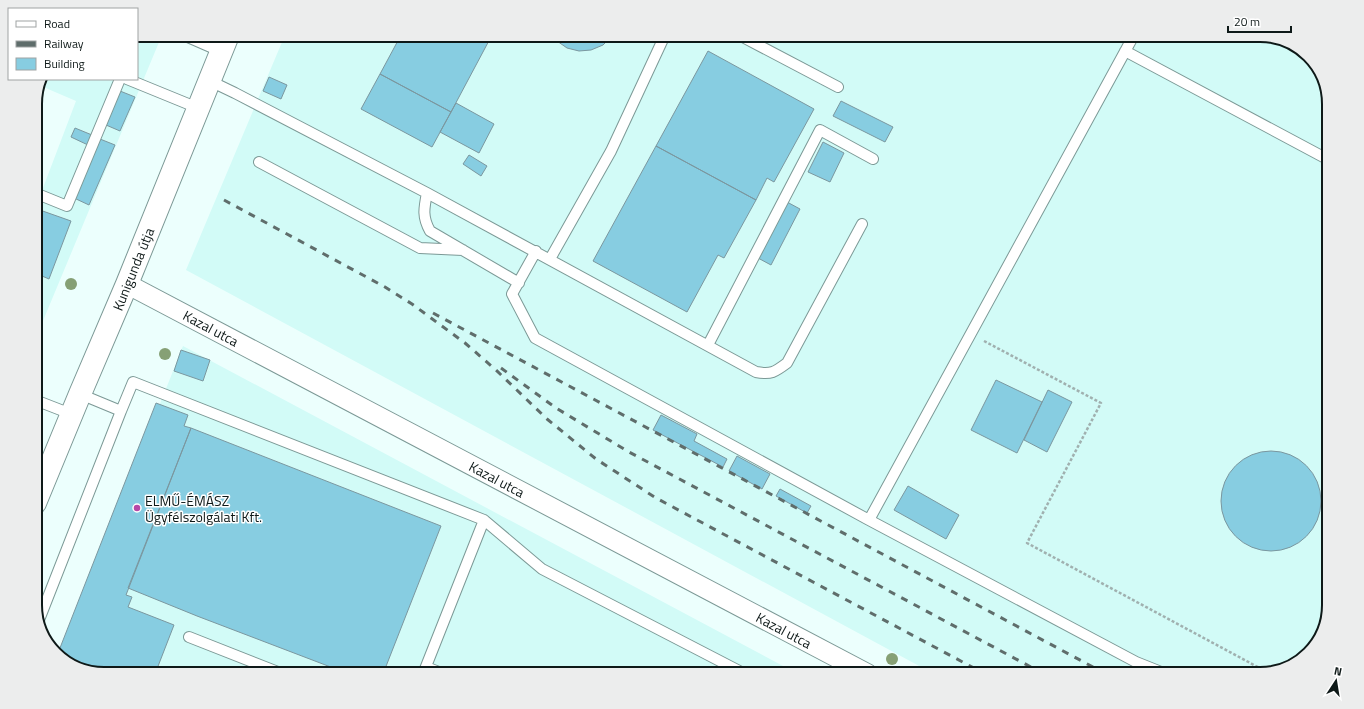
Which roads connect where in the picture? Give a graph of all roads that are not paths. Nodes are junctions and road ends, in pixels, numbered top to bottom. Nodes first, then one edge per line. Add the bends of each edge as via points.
1 (227, 42) edge
2 (662, 42) edge
3 (752, 42) edge
4 (1130, 42) edge
5 (1125, 51) junction
6 (120, 80) edge
7 (129, 80) edge
8 (210, 81) junction
9 (838, 87) dead end
10 (198, 108) junction
11 (1322, 156) edge
12 (873, 159) dead end
13 (258, 162) dead end
14 (427, 192) junction
15 (42, 196) edge
16 (862, 224) dead end
17 (463, 250) junction
18 (536, 251) junction
19 (550, 259) junction
20 (519, 283) junction
21 (127, 284) junction
22 (708, 345) junction
23 (80, 394) junction
24 (42, 403) edge
25 (122, 411) junction
26 (71, 414) junction
27 (42, 486) edge
28 (484, 520) junction
29 (869, 520) junction
30 (42, 612) edge
31 (189, 637) dead end
32 (266, 667) edge
33 (425, 667) edge
34 (731, 667) edge
35 (855, 667) edge
36 (1148, 667) edge

1 - 8 street, Kunigunda útja
2 - 19 lane via 611,151
3 - 9 lane
4 - 5 lane
5 - 11 lane
5 - 29 lane
6 - 15 lane via 67,206
7 - 10 lane
8 - 10 street, Kunigunda útja
8 - 14 lane
10 - 21 street, Kunigunda útja
12 - 22 lane via 820,130
13 - 17 lane via 420,248
14 - 17 lane via 424,208 425,221 430,231
14 - 18 lane
16 - 22 lane via 786,363 774,372 756,372
17 - 20 lane
18 - 19 lane
18 - 20 lane
19 - 22 lane
20 - 29 lane via 512,294 535,338
21 - 23 street, Kunigunda útja
21 - 35 street, Kazal utca
23 - 25 lane
23 - 26 street, Kunigunda útja
24 - 26 lane
25 - 28 lane via 133,382
25 - 30 lane
26 - 27 street, Kunigunda útja
28 - 33 lane
28 - 34 lane via 542,569
29 - 36 lane
31 - 32 lane

